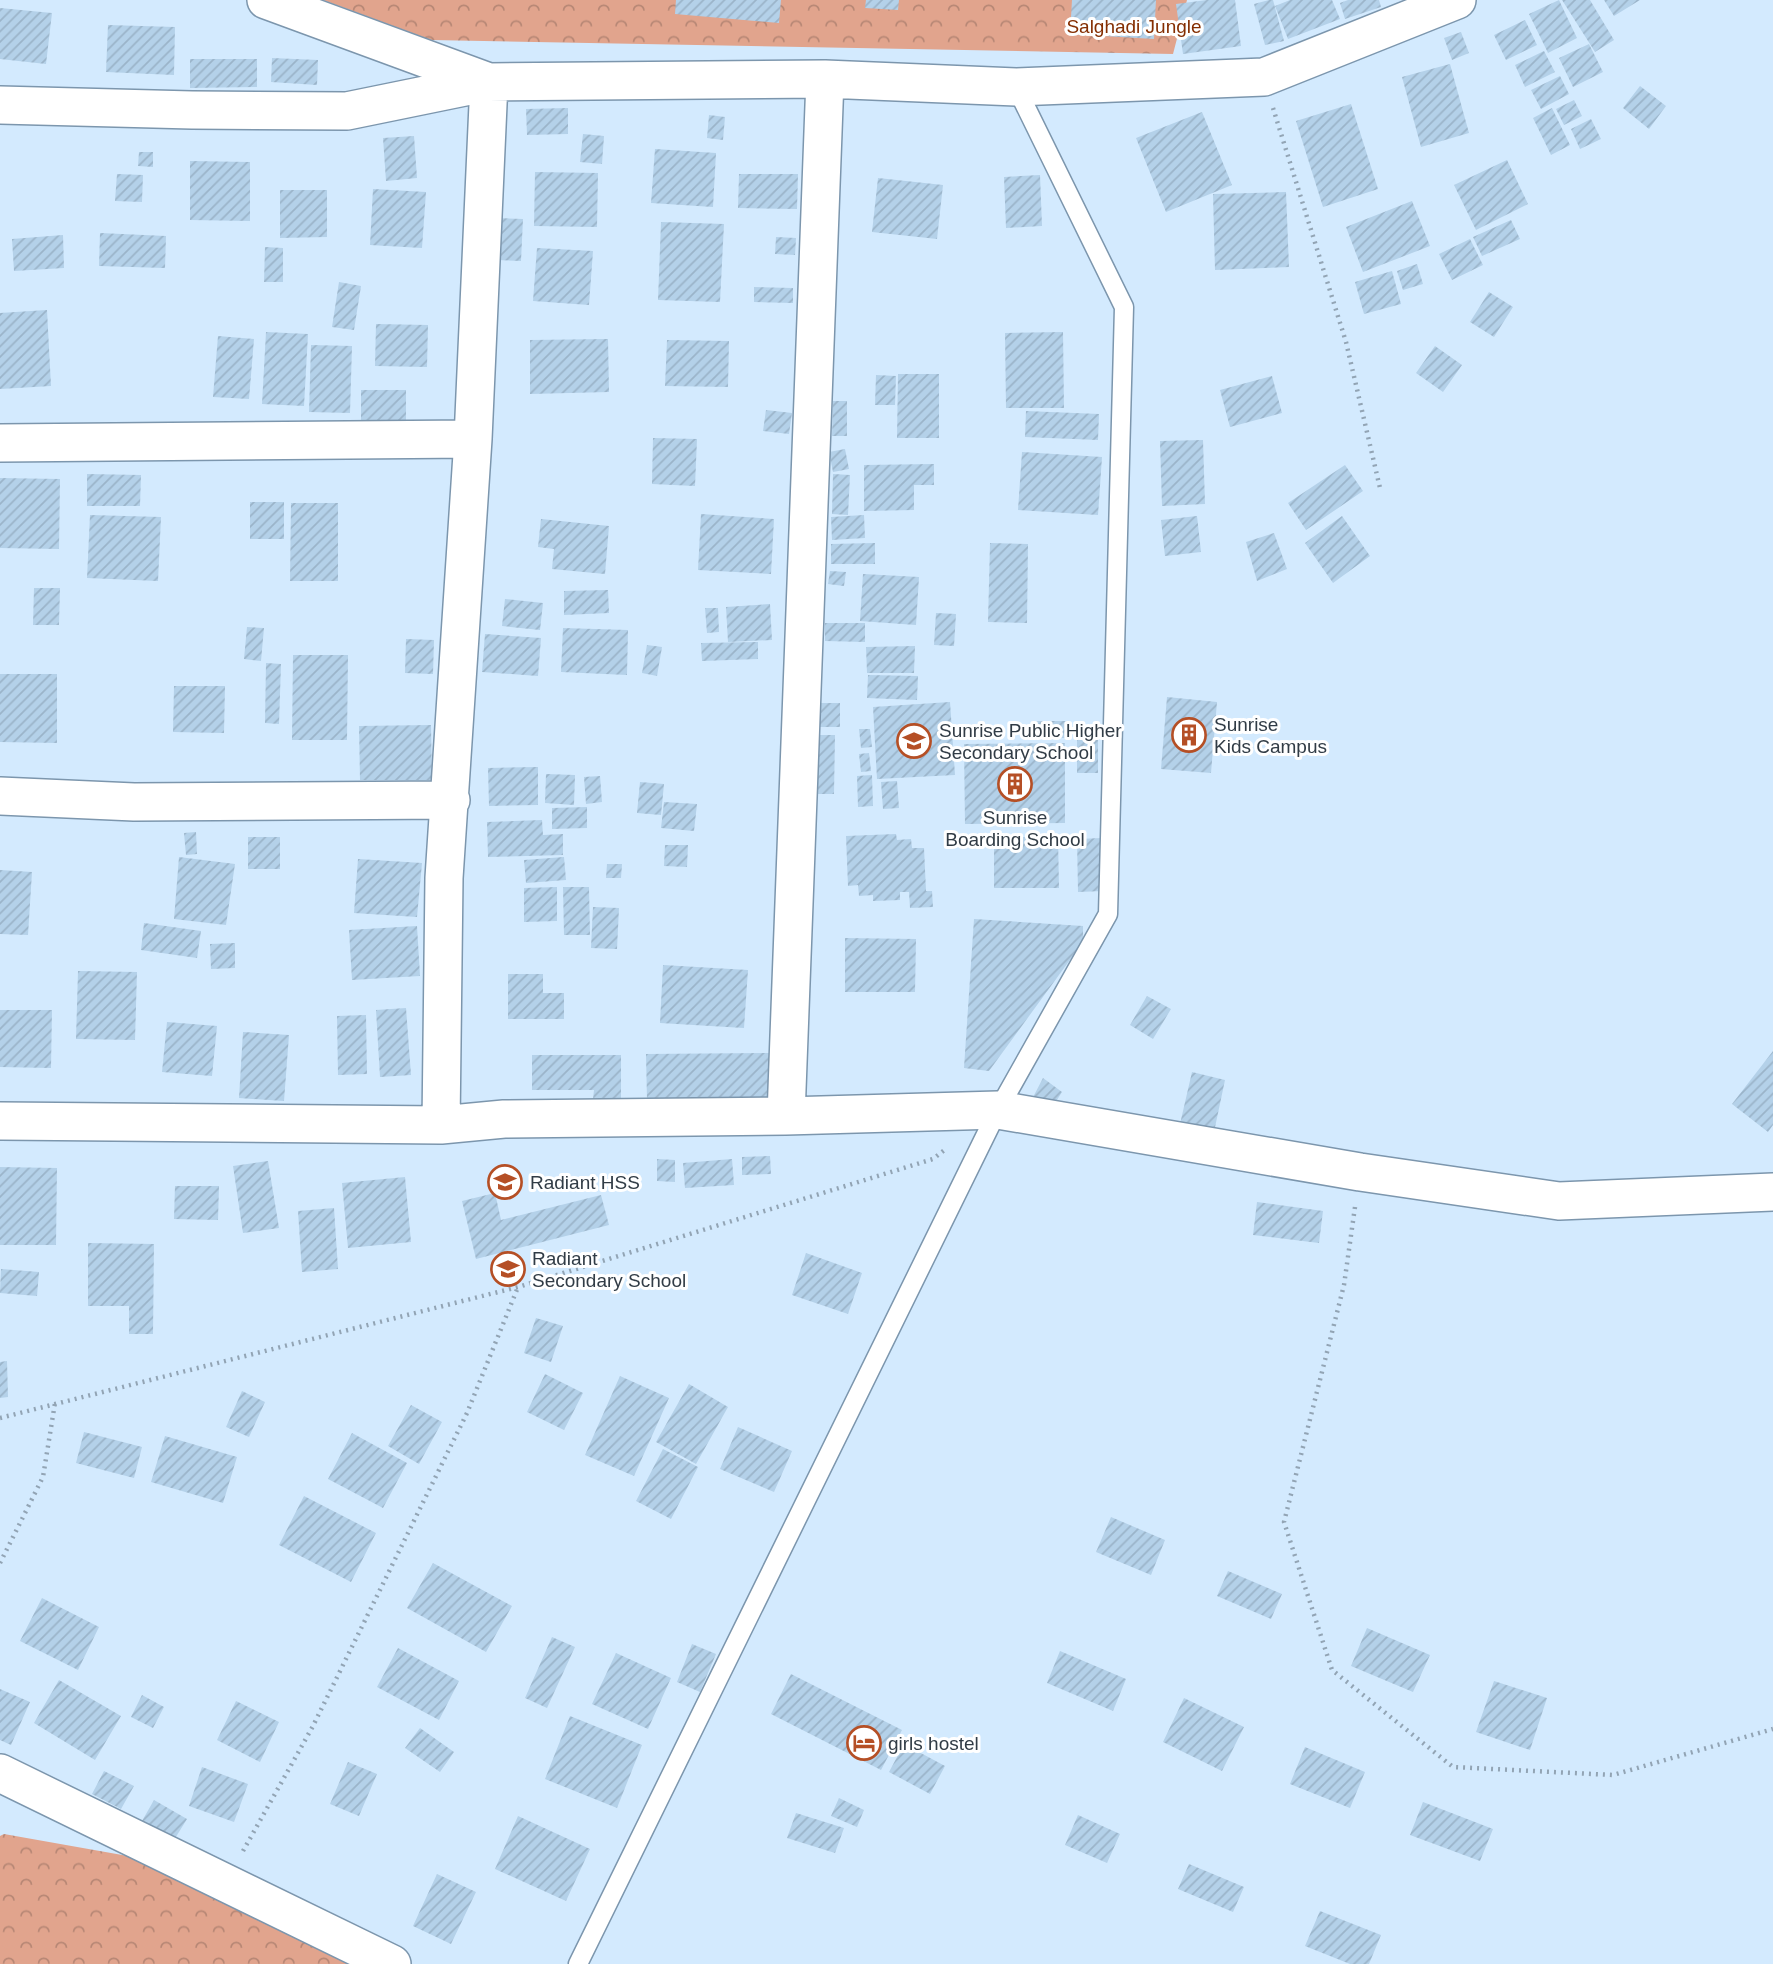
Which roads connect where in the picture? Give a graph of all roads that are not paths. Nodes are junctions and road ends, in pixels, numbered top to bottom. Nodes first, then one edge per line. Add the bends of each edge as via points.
1 (266, 0) edge
2 (1457, 0) edge
3 (825, 79) junction
4 (489, 82) junction
5 (1016, 87) junction
6 (0, 105) edge
7 (473, 439) junction
8 (0, 443) edge
9 (0, 796) edge
10 (451, 800) junction
11 (998, 1110) junction
12 (786, 1116) junction
13 (0, 1121) edge
14 (441, 1125) junction
15 (1773, 1192) edge
16 (0, 1773) edge
17 (392, 1964) edge
18 (578, 1964) edge

1 - 4 street
2 - 5 street via 1264,77
3 - 4 street
3 - 5 street
3 - 12 street
4 - 6 street via 347,111
4 - 7 street
5 - 11 lane via 1124,307 1108,914
7 - 8 street
7 - 10 street
9 - 10 street via 134,802
10 - 14 street via 444,878
11 - 12 street
11 - 15 street via 1559,1201
11 - 18 lane
12 - 14 street via 505,1119
13 - 14 street
16 - 17 street

